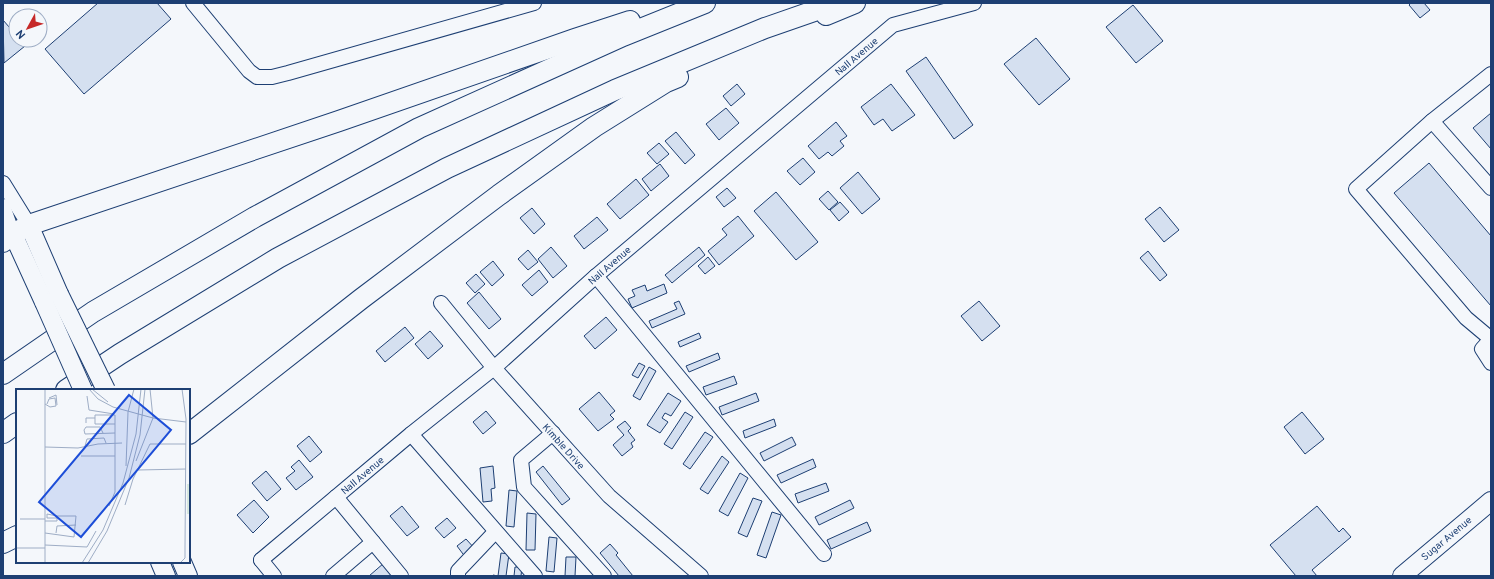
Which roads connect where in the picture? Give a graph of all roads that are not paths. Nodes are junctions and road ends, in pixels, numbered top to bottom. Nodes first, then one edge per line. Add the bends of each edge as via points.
1 (193, 3) edge
2 (534, 3) edge
3 (705, 3) edge
4 (837, 3) edge
5 (855, 3) edge
6 (974, 3) edge
7 (679, 13) junction
8 (1491, 74) edge
9 (1432, 121) junction
10 (3, 183) edge
11 (1491, 188) edge
12 (3, 206) edge
13 (15, 234) edge
14 (596, 276) junction
15 (52, 298) junction
16 (441, 303) dead end
17 (1491, 339) edge
18 (1491, 363) edge
19 (494, 368) junction
20 (3, 374) edge
21 (68, 389) edge
22 (83, 389) edge
23 (105, 389) edge
24 (16, 424) edge
25 (3, 433) edge
26 (190, 433) edge
27 (553, 433) junction
28 (411, 434) junction
29 (336, 497) junction
30 (1491, 501) edge
31 (495, 532) junction
32 (16, 536) edge
33 (373, 542) junction
34 (3, 543) edge
35 (824, 554) dead end
36 (261, 560) junction
37 (160, 563) edge
38 (182, 563) edge
39 (166, 576) edge
40 (188, 576) edge
41 (263, 576) edge
42 (274, 576) edge
43 (333, 576) edge
44 (401, 576) edge
45 (458, 576) edge
46 (535, 576) edge
47 (604, 576) edge
48 (701, 576) edge
49 (1402, 576) edge

1 - 2 street via 249,71 257,77 272,76
3 - 7 highway
4 - 21 highway via 765,28 615,90 447,168 278,258
5 - 26 highway via 666,82 594,127 361,299
6 - 14 street, Nall Avenue via 893,25
7 - 13 highway via 640,18 574,38
7 - 20 highway via 419,128 255,217 92,312
8 - 9 street
9 - 11 street
9 - 17 street via 1356,189 1466,318
10 - 13 street
12 - 13 street
13 - 15 main road
14 - 19 street, Nall Avenue
14 - 35 street
15 - 22 main road, bridge
15 - 23 main road, bridge
16 - 19 street, Kimble Drive
17 - 18 street via 1482,349
19 - 27 street, Kimble Drive
19 - 28 street, Nall Avenue
24 - 25 highway
27 - 47 street via 521,460 524,487
27 - 48 street, Kimble Drive via 609,496
28 - 29 street, Nall Avenue
28 - 31 street
29 - 33 street
29 - 36 street, Nall Avenue
30 - 49 main road, Sugar Avenue
31 - 45 street via 458,571
31 - 46 street
32 - 34 highway
33 - 43 street
33 - 44 street
36 - 41 street
36 - 42 street
37 - 39 main road
38 - 40 main road

